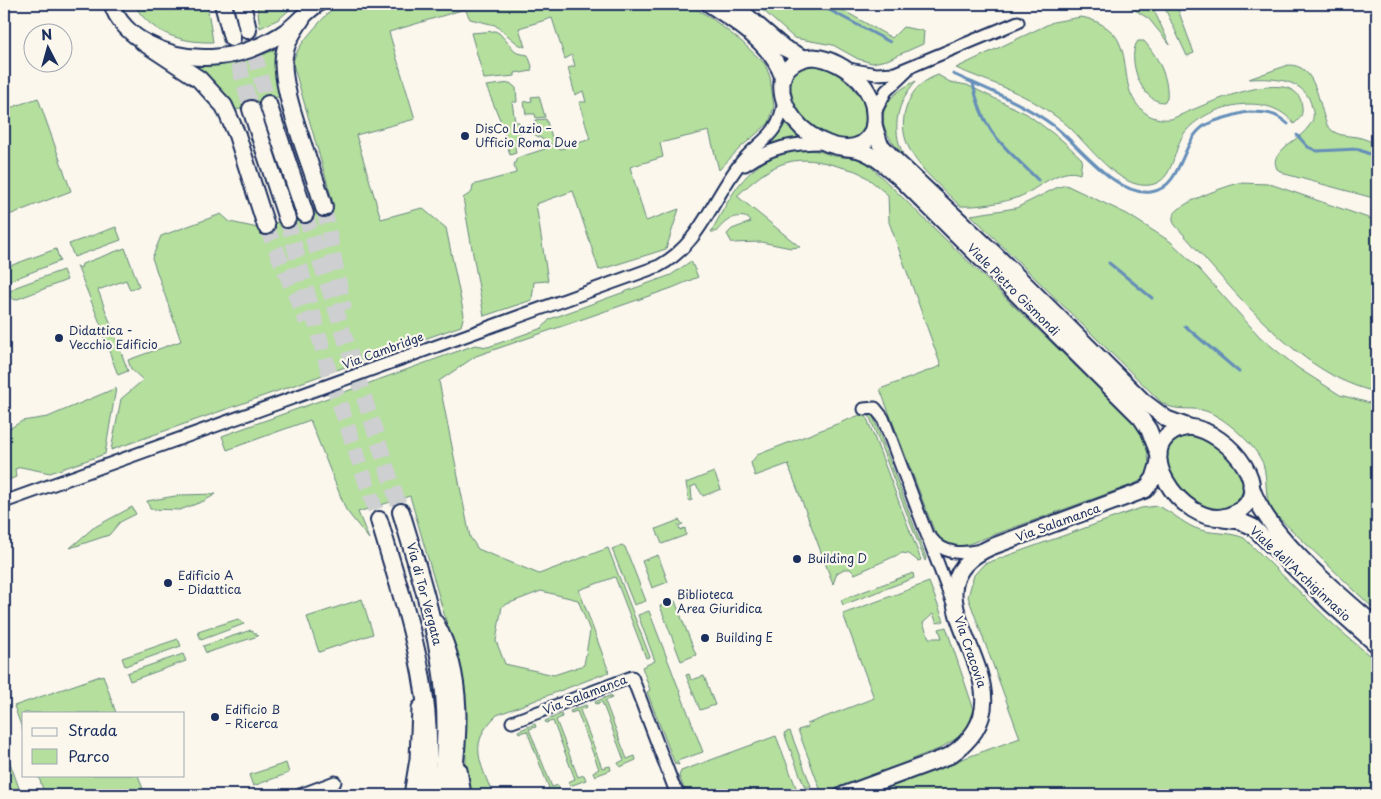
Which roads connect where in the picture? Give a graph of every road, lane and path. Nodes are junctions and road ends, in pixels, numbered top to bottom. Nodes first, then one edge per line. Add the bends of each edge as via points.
1 (223, 4) edge
2 (242, 4) edge
3 (709, 4) edge
4 (733, 4) edge
5 (112, 5) edge
6 (311, 9) edge
7 (1018, 22) dead end
8 (248, 30) tunnel mouth
9 (232, 38) tunnel mouth
10 (143, 42) junction
11 (804, 58) junction
12 (841, 66) junction
13 (910, 68) junction
14 (783, 78) junction
15 (784, 101) junction
16 (268, 104) tunnel mouth
17 (251, 109) tunnel mouth
18 (874, 120) junction
19 (823, 143) junction
20 (846, 148) junction
21 (732, 175) junction
22 (324, 208) tunnel mouth
23 (305, 214) tunnel mouth
24 (287, 220) tunnel mouth
25 (266, 226) tunnel mouth
26 (864, 409) dead end
27 (1190, 427) junction
28 (1159, 459) junction
29 (1251, 484) junction
30 (1125, 498) junction
31 (1182, 500) junction
32 (4, 502) edge
33 (402, 512) tunnel mouth
34 (1216, 519) junction
35 (379, 520) tunnel mouth
36 (923, 526) junction
37 (991, 547) junction
38 (956, 610) junction
39 (433, 618) junction
40 (1377, 627) edge
41 (1377, 645) edge
42 (421, 667) junction
43 (512, 722) dead end
44 (458, 747) junction
45 (335, 782) dead end
46 (677, 793) edge
47 (300, 795) edge
48 (412, 795) edge
49 (425, 795) edge
50 (439, 795) edge
51 (451, 795) edge
52 (463, 795) edge
53 (843, 795) edge

1 - 9 main road
2 - 8 main road
3 - 14 street via 764,47 778,63
4 - 11 street via 784,48
5 - 10 street via 124,25
6 - 10 street via 280,35 241,53 220,57 182,56
6 - 22 main road via 288,43 284,70
7 - 13 street
10 - 25 main road via 199,78 224,106 238,135
11 - 12 street via 822,58
11 - 14 street via 790,66
12 - 13 street via 876,74
12 - 18 street via 865,87
13 - 18 street via 886,91
14 - 15 street
15 - 19 street via 801,128
15 - 21 street, Via Cambridge via 774,132 747,155
16 - 23 main road
17 - 24 main road
18 - 20 street via 866,140
18 - 27 street, Viale Pietro Gismondi via 882,147 996,254 1143,401 1167,419
19 - 20 street
19 - 21 street, Via Cambridge via 794,143 778,147
20 - 28 street, Viale Pietro Gismondi via 869,154 900,178 1141,418 1151,433
21 - 32 street, Via Cambridge via 695,237 683,250 659,266
26 - 36 street via 880,412
27 - 28 street via 1168,435
27 - 29 street via 1209,431 1227,444 1245,464
28 - 30 street via 1150,485
28 - 31 street via 1168,483
29 - 34 street via 1250,496 1243,507
29 - 40 street, Viale dell'Archiginnasio via 1259,506 1278,531
30 - 31 street via 1163,492
30 - 37 street, Via Salamanca
31 - 34 street
33 - 39 main road, Via di Tor Vergata
34 - 41 street, Viale dell'Archiginnasio via 1235,520 1253,527
35 - 42 main road, Via di Tor Vergata
36 - 37 street via 936,544 948,552 965,553
36 - 38 street
37 - 38 street, Via Cracovia via 970,558 958,574 953,594
38 - 53 street, Via Cracovia via 982,684 984,711 980,725 967,743 949,756
39 - 44 street via 452,666
39 - 50 main road, Via di Tor Vergata via 447,722
42 - 48 street, Via di Tor Vergata via 419,751
42 - 49 main road, Via di Tor Vergata via 429,744
43 - 46 street, Via Salamanca via 632,677
44 - 51 street
44 - 52 street
45 - 47 street

